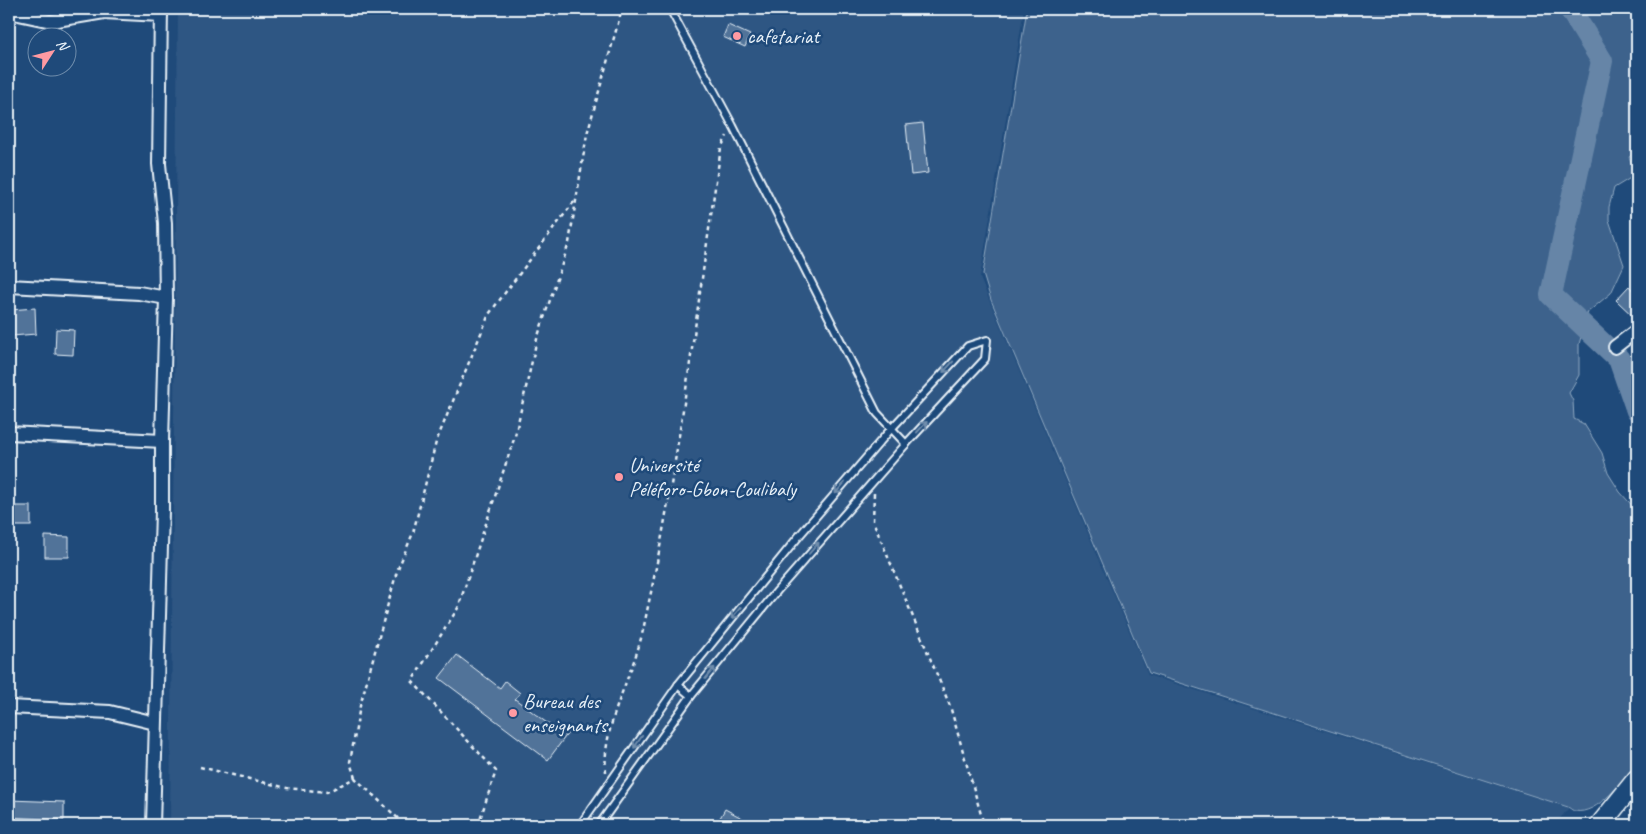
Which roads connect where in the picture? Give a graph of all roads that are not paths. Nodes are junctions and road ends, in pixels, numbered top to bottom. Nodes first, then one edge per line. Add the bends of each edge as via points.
1 (670, 9) edge
2 (9, 12) edge
3 (161, 12) edge
4 (9, 286) edge
5 (166, 298) junction
6 (1637, 330) edge
7 (1615, 347) dead end
8 (891, 429) junction
9 (9, 433) edge
10 (162, 441) junction
11 (906, 444) junction
12 (678, 685) junction
13 (691, 696) junction
14 (9, 707) edge
15 (155, 723) junction
16 (1637, 780) edge
17 (153, 825) edge
18 (580, 825) edge
19 (598, 825) edge
20 (1600, 825) edge

1 - 8 lane via 733,126 877,413
2 - 3 street via 51,21 104,12
3 - 5 street via 159,164 165,224
4 - 5 street via 139,293
5 - 10 street
6 - 7 street
8 - 11 lane
11 -> 8 lane via 985,358 987,340 968,346
8 -> 12 lane
9 - 10 street
10 - 15 street
13 -> 11 lane via 777,591
12 - 13 lane
12 -> 18 lane
13 - 19 lane
14 - 15 street via 110,712
15 - 17 street
16 - 20 main road

